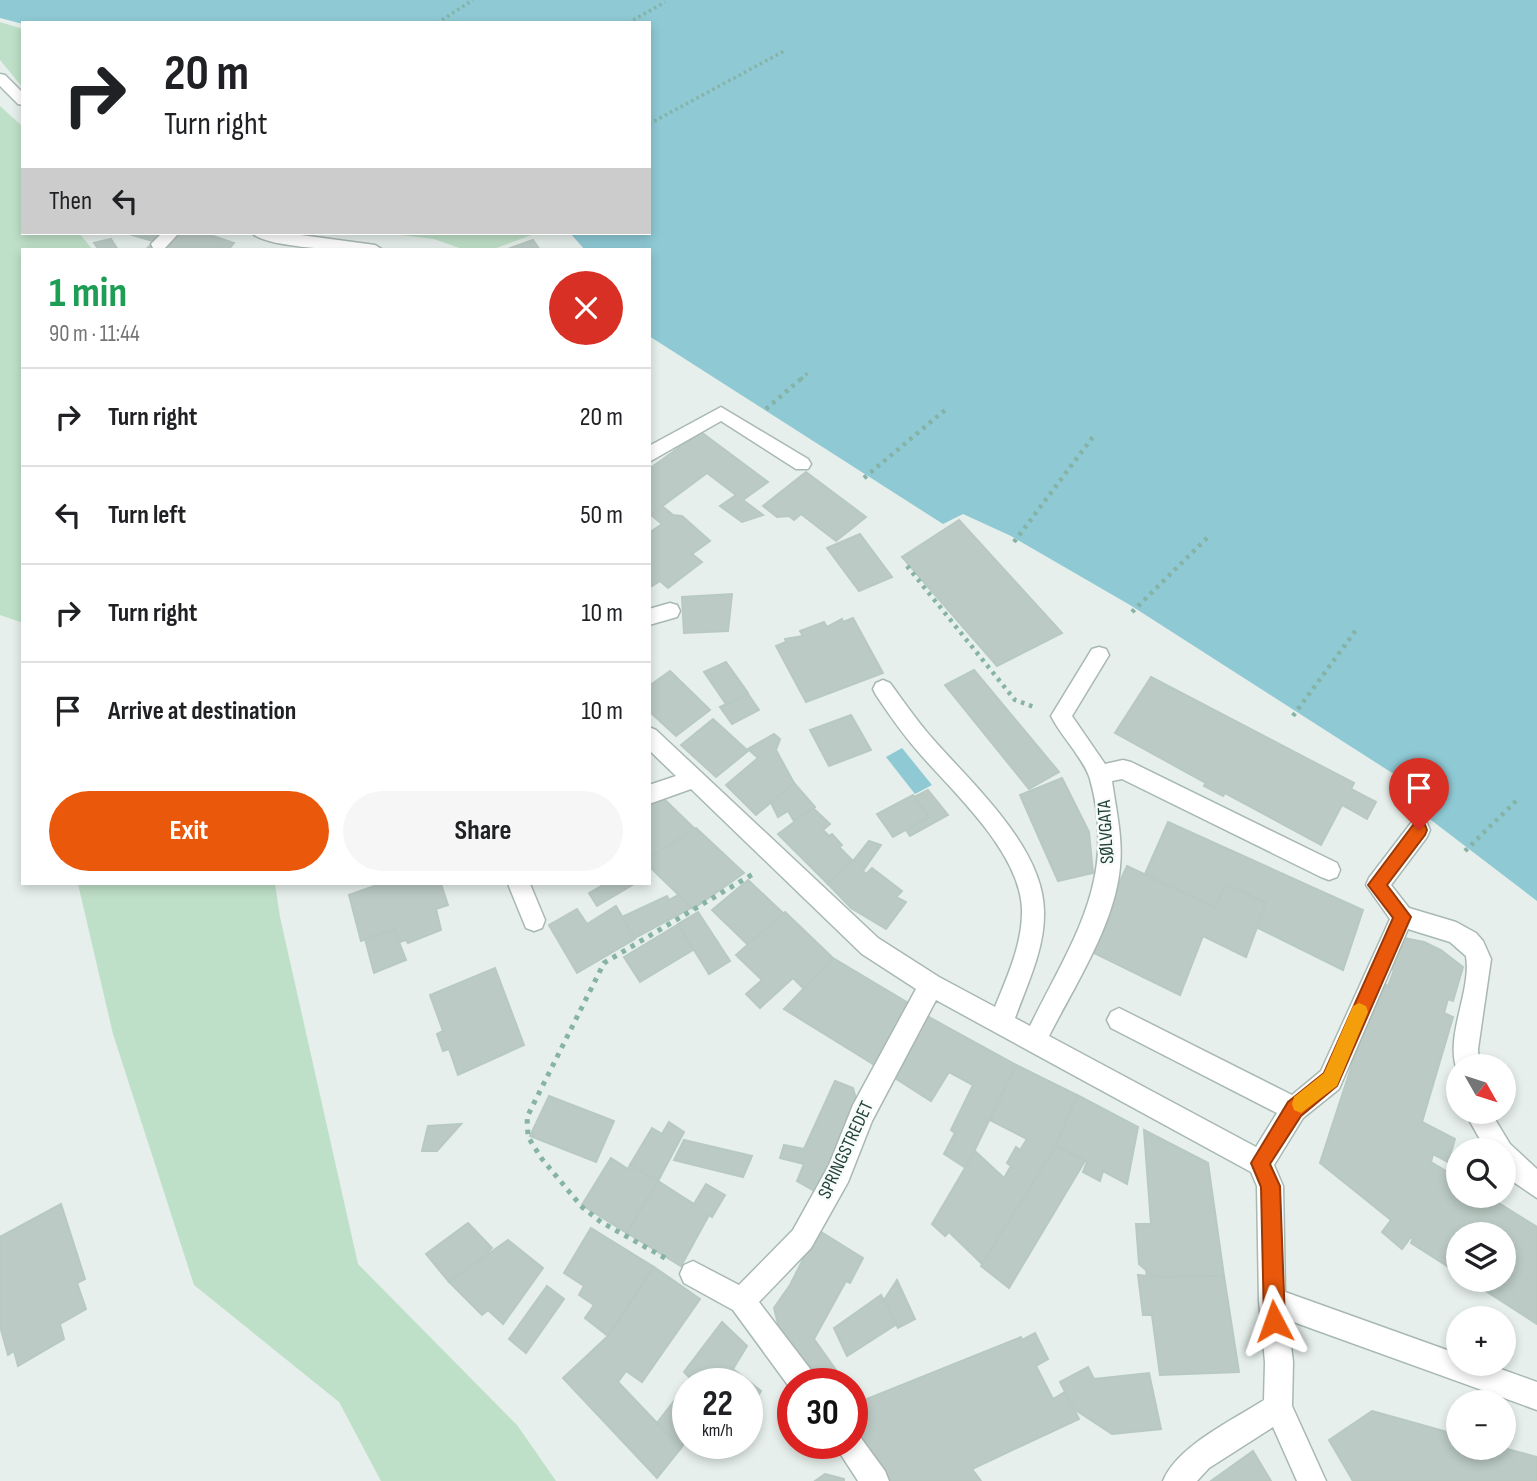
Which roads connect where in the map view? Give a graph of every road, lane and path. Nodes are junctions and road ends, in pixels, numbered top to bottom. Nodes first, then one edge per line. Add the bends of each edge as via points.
1 (473, 0) edge
2 (665, 2) dead end
3 (440, 21) edge
4 (632, 21) edge
5 (786, 50) dead end
6 (0, 78) edge
7 (21, 99) edge
8 (651, 123) edge
9 (267, 235) edge
10 (311, 247) edge
11 (332, 248) edge
12 (810, 371) dead end
13 (945, 410) dead end
14 (762, 412) dead end
15 (1095, 434) dead end
16 (651, 454) edge
17 (802, 464) dead end
18 (864, 478) dead end
19 (1208, 537) dead end
20 (1014, 542) dead end
21 (907, 566) dead end
22 (670, 611) dead end
23 (1132, 612) dead end
24 (651, 616) edge
25 (1356, 630) dead end
26 (1099, 655) dead end
27 (883, 689) dead end
28 (1061, 716) junction
29 (1293, 716) dead end
30 (651, 738) edge
31 (1100, 775) junction
32 (693, 779) junction
33 (651, 794) edge
34 (1518, 799) dead end
35 (1419, 830) dead end
36 (1465, 851) dead end
37 (777, 859) junction
38 (1329, 870) dead end
39 (519, 885) edge
40 (1402, 917) junction
41 (534, 919) dead end
42 (931, 985) junction
43 (1119, 1020) dead end
44 (1001, 1024) junction
45 (1034, 1042) junction
46 (1466, 1054) edge
47 (1294, 1109) junction
48 (1516, 1169) edge
49 (1265, 1175) junction
50 (1537, 1185) edge
51 (693, 1274) joint
52 (742, 1301) junction
53 (1272, 1301) junction
54 (792, 1368) edge
55 (1537, 1396) edge
56 (1278, 1407) junction
57 (859, 1459) edge
58 (876, 1481) edge
59 (1177, 1481) edge
60 (1312, 1481) edge

1 - 3 path
2 - 4 path
5 - 8 path
6 - 7 street
9 - 10 street
10 - 11 street
12 - 14 path
13 - 18 path
15 - 20 path
16 - 17 street via 722,413
19 - 23 path
21 - 28 path via 1015,700
22 - 24 street
25 - 29 path
26 - 28 street
27 - 44 street via 999,830 1022,870 1033,906 1025,956
28 - 31 street
30 - 32 street
31 - 38 street, SØLVGATA via 1123,769
31 - 45 street, SØLVGATA via 1110,841 1109,869 1098,914
32 - 33 street
32 - 37 street
34 - 36 path
35 - 40 street via 1377,885
37 - 42 street via 870,946
37 - 51 path via 604,963 527,1118 528,1137 582,1207
39 - 41 street
40 - 46 street via 1461,935 1477,948
40 - 47 street via 1331,1080
42 - 44 street
42 - 52 street, SPRINGSTREDET via 802,1240
43 - 47 street
44 - 45 street
45 - 49 street
47 - 49 street
48 - 50 street
49 - 53 street
51 - 52 street
52 - 54 street
53 - 55 street
53 - 56 street via 1279,1362
56 - 59 street via 1199,1458
56 - 60 street
57 - 58 street

